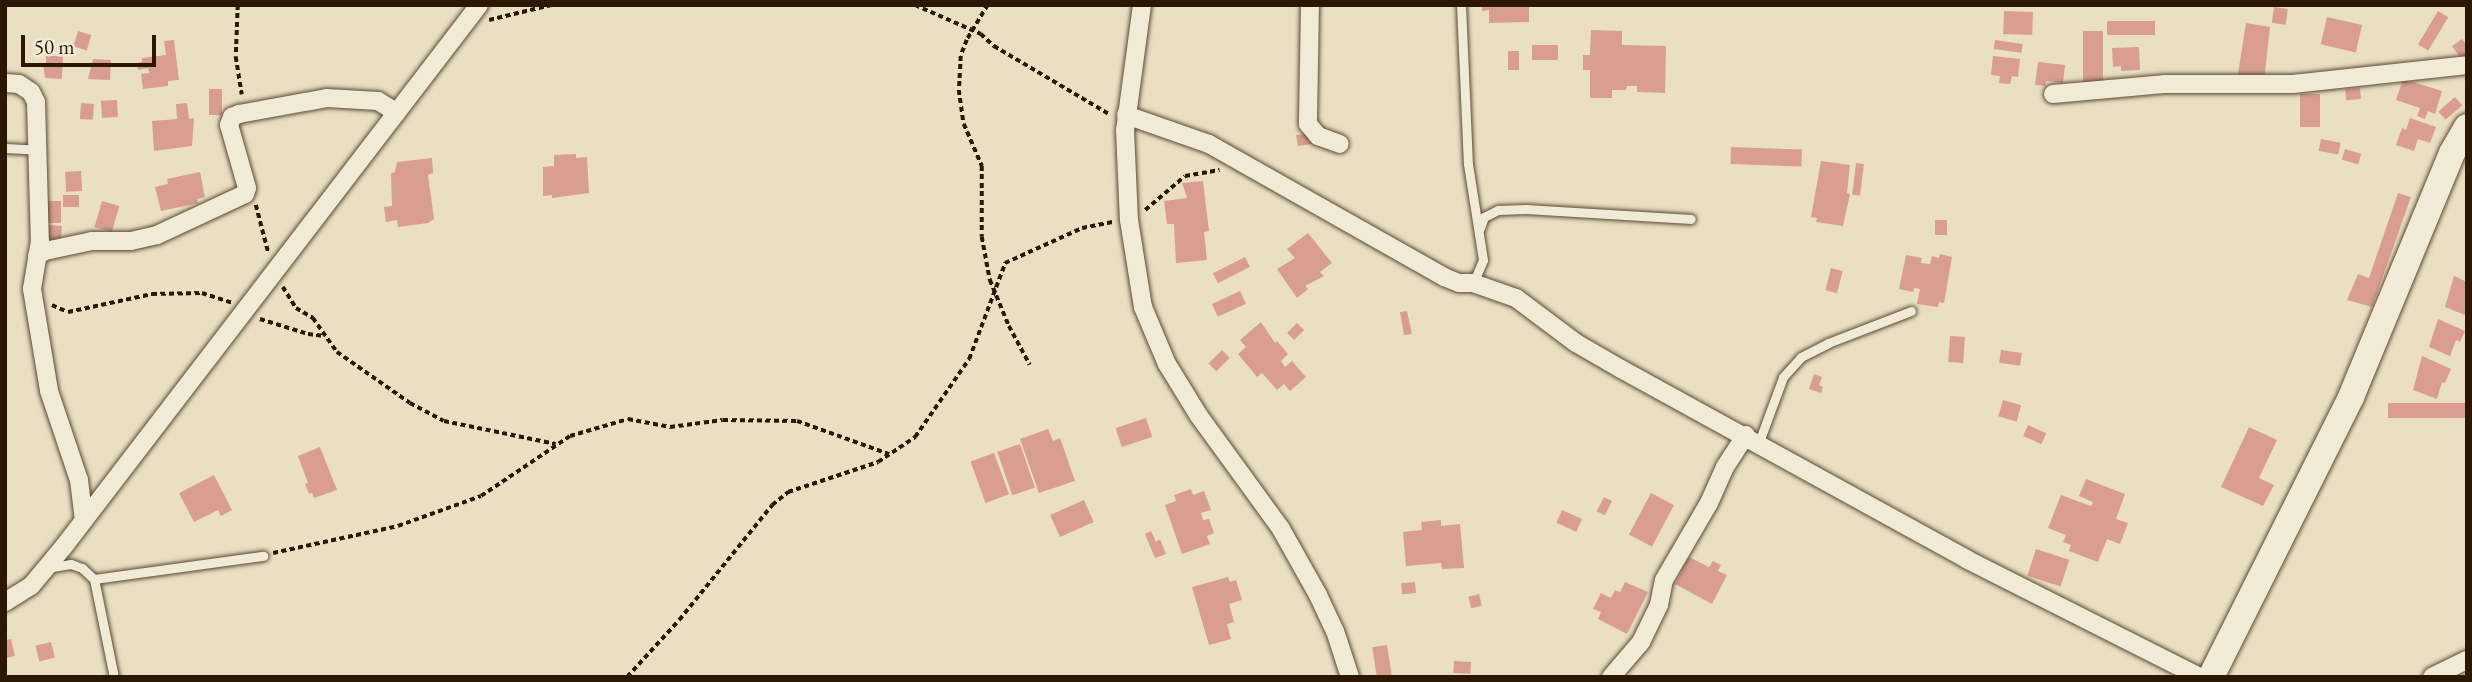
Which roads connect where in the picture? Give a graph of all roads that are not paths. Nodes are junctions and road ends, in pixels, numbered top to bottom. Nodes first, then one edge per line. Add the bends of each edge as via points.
1 (479, 5) edge
2 (1142, 5) edge
3 (1310, 5) edge
4 (1461, 5) edge
5 (2467, 65) edge
6 (5, 83) edge
7 (2053, 94) dead end
8 (397, 113) junction
9 (1125, 122) junction
10 (2467, 127) edge
11 (1340, 144) dead end
12 (5, 148) edge
13 (38, 150) junction
14 (1691, 219) dead end
15 (1479, 230) junction
16 (37, 256) junction
17 (1473, 283) junction
18 (1911, 311) dead end
19 (1753, 439) junction
20 (84, 519) junction
21 (263, 555) road end
22 (44, 571) junction
23 (94, 579) junction
24 (5, 602) edge
25 (2467, 660) edge
26 (114, 677) edge
27 (1350, 677) edge
28 (1611, 677) edge
29 (2200, 677) edge
30 (2211, 677) edge
31 (2432, 677) edge

1 - 8 street
2 - 9 street
3 - 11 street via 1307,124 1318,136
4 - 15 lane via 1468,164
5 - 7 street via 2293,84 2164,84
6 - 13 street via 19,84 36,102
8 - 16 street via 378,101 327,98 239,114 229,125 245,194 157,235 131,241 92,241
8 - 20 street
9 - 17 street via 1181,132 1244,162 1444,277
9 - 27 street via 1129,219 1143,307 1167,364 1281,529 1318,595
10 - 30 street via 2452,153 2351,397
12 - 13 lane
13 - 16 street
14 - 15 lane via 1507,209 1485,217
15 - 17 lane via 1483,260
16 - 20 street via 32,289 44,371 79,480
17 - 19 street via 1516,298 1576,343
18 - 19 lane via 1801,357 1783,377
19 - 28 street via 1725,467 1664,580 1642,642
19 - 29 street via 1968,560
20 - 22 street
21 - 23 lane
22 - 23 lane via 71,564
22 - 24 street via 31,586
23 - 26 lane
25 - 31 street

